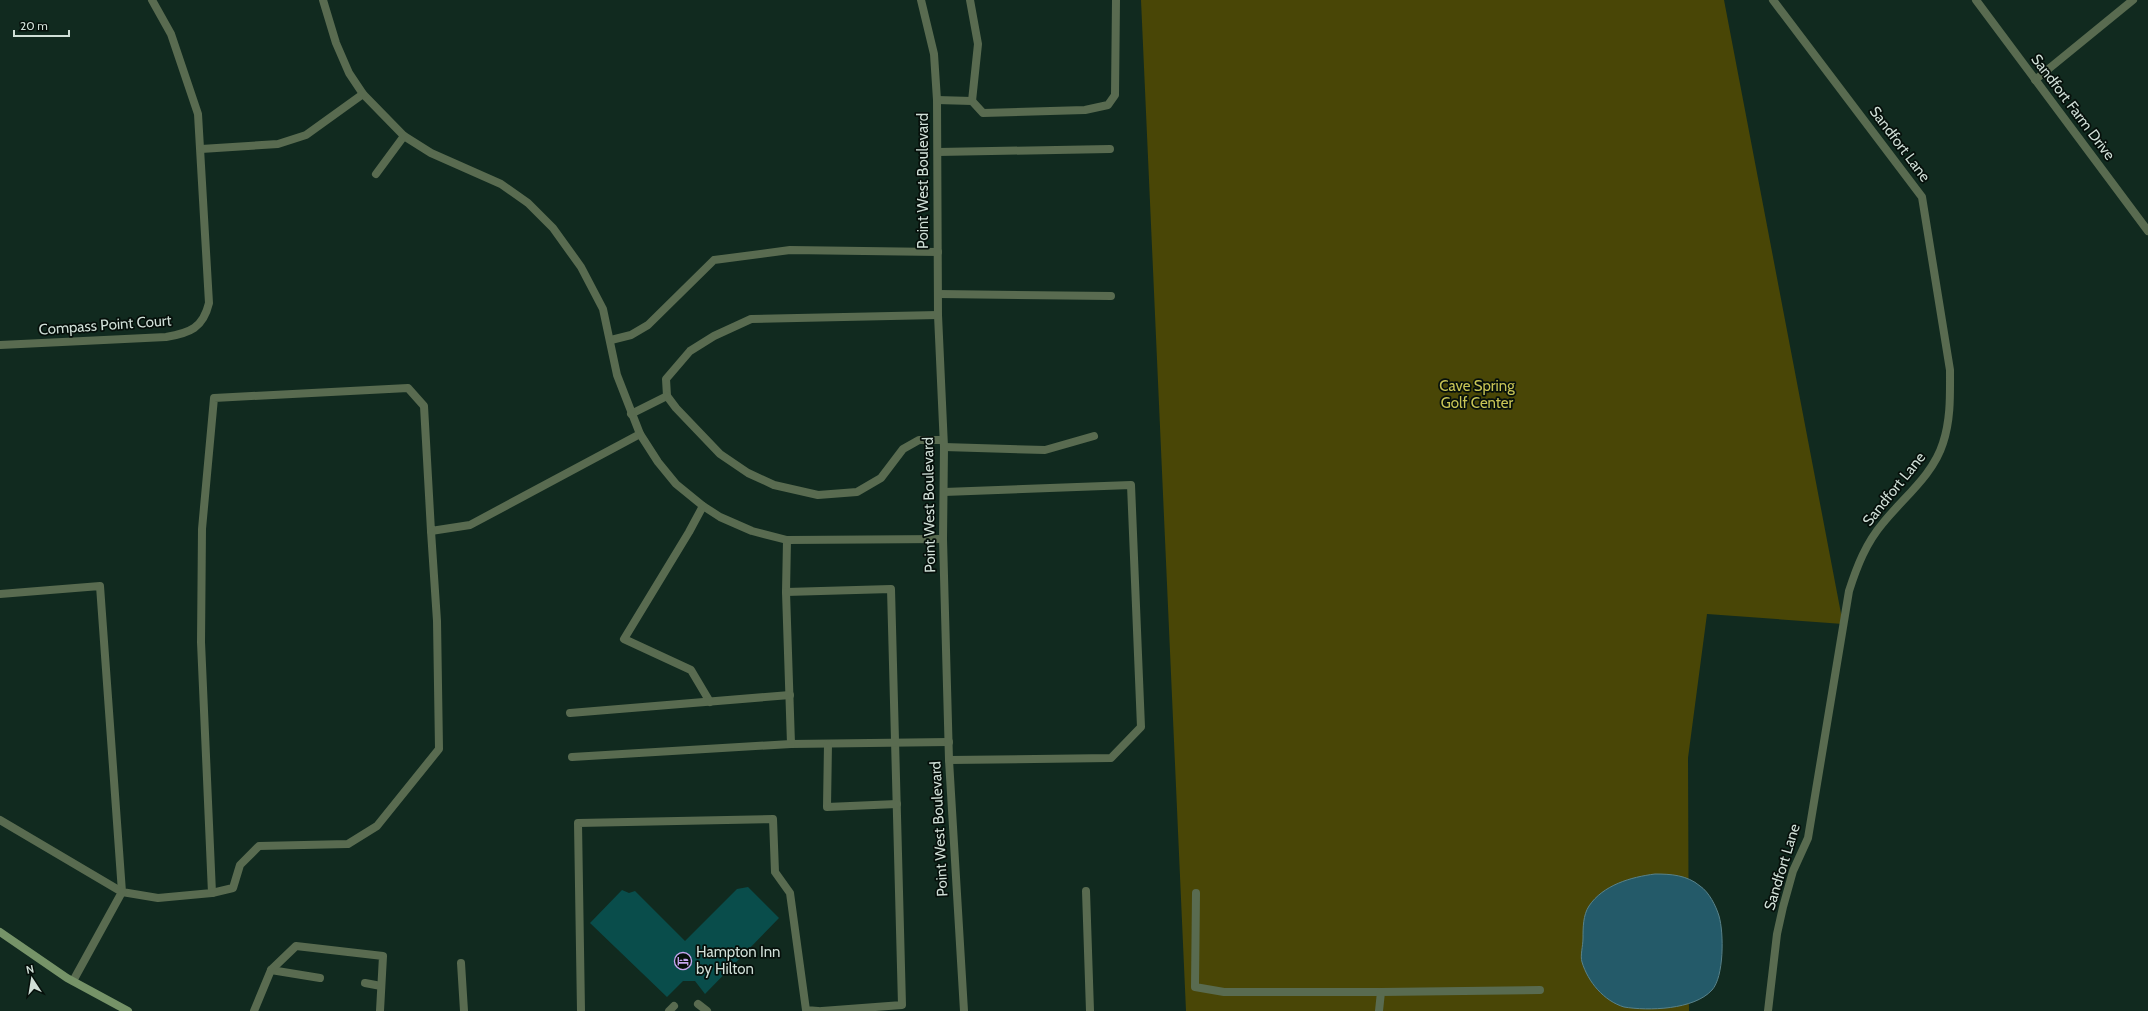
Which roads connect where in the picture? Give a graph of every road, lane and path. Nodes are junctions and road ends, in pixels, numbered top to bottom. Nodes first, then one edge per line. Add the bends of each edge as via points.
1 (152, 0) edge
2 (323, 0) edge
3 (921, 0) edge
4 (970, 0) edge
5 (1116, 0) edge
6 (1773, 0) edge
7 (1976, 0) edge
8 (2133, 0) edge
9 (2036, 80) junction
10 (363, 94) junction
11 (937, 100) junction
12 (972, 101) junction
13 (404, 136) junction
14 (201, 149) junction
15 (1110, 149) dead end
16 (938, 152) junction
17 (376, 174) dead end
18 (2148, 231) edge
19 (938, 252) junction
20 (938, 294) junction
21 (1111, 296) dead end
22 (938, 315) junction
23 (611, 340) junction
24 (0, 345) edge
25 (667, 396) junction
26 (631, 414) junction
27 (640, 434) junction
28 (1094, 436) dead end
29 (943, 444) junction
30 (944, 492) junction
31 (703, 506) junction
32 (431, 531) junction
33 (943, 539) junction
34 (787, 540) junction
35 (786, 592) junction
36 (0, 594) edge
37 (790, 695) junction
38 (710, 702) junction
39 (570, 714) dead end
40 (949, 742) junction
41 (896, 743) junction
42 (791, 744) junction
43 (828, 744) junction
44 (572, 756) dead end
45 (949, 760) junction
46 (897, 804) junction
47 (0, 820) edge
48 (1086, 891) dead end
49 (122, 892) junction
50 (212, 893) junction
51 (1196, 893) dead end
52 (0, 932) edge
53 (461, 963) dead end
54 (271, 970) junction
55 (320, 978) dead end
56 (73, 981) junction
57 (365, 983) dead end
58 (381, 986) junction
59 (1540, 990) dead end
60 (1381, 992) junction
61 (698, 1004) dead end
62 (806, 1010) edge
63 (128, 1011) edge
64 (255, 1011) edge
65 (380, 1011) edge
66 (464, 1011) edge
67 (581, 1011) edge
68 (708, 1011) edge
69 (818, 1011) edge
70 (822, 1011) edge
71 (964, 1011) edge
72 (1090, 1011) edge
73 (1379, 1011) edge
74 (1768, 1011) edge

1 - 14 street, Compass Point Court via 171,34 186,75 198,114
2 - 10 street via 336,43 349,73
3 - 11 street, Point West Boulevard via 934,54
4 - 12 street via 978,44
5 - 12 street via 1115,95 1108,105 1085,110 982,113
6 - 74 street, Sandfort Lane via 1922,197 1950,370 1950,394 1949,419 1935,462 1869,542 1857,566 1849,591 1808,838 1793,871 1783,907 1777,934
7 - 9 street, Sandfort Farm Drive
8 - 9 street
9 - 18 street, Sandfort Farm Drive
10 - 13 street
10 - 14 street via 306,135 278,144
11 - 12 street
11 - 16 street, Point West Boulevard
13 - 17 street
13 - 23 street via 431,153 501,184 528,203 554,228 581,267 603,309
14 - 24 street, Compass Point Court via 209,303 205,317 188,333 166,337
15 - 16 street
16 - 19 street, Point West Boulevard
19 - 20 street, Point West Boulevard
19 - 23 street via 790,250 714,260 648,325 632,335
20 - 21 street
20 - 22 street, Point West Boulevard
22 - 25 street via 751,319 714,336 690,351 666,379
22 - 29 street, Point West Boulevard
23 - 26 street via 617,375
25 - 26 street
25 - 29 street via 720,454 748,473 774,486 818,495 857,492 881,478 903,448 919,440
26 - 27 street
27 - 31 street via 676,484
27 - 32 street via 470,525
28 - 29 street via 1045,450
29 - 30 street, Point West Boulevard
30 - 33 street, Point West Boulevard
30 - 45 street via 1131,485 1141,727 1110,758
31 - 34 street via 752,531
31 - 38 street via 624,639 691,670
32 - 50 street via 437,620 439,749 377,826 348,844 259,846 240,865 233,888
32 - 50 street via 424,406 408,388 214,398 202,528 201,642
33 - 34 street
33 - 40 street, Point West Boulevard
34 - 35 street
35 - 37 street
35 - 41 street via 891,589
36 - 49 street via 100,586
37 - 38 street
37 - 42 street
38 - 39 street
40 - 41 street
40 - 45 street, Point West Boulevard
41 - 43 street
41 - 46 street
42 - 43 street
42 - 44 street
43 - 46 street via 827,806
45 - 71 street, Point West Boulevard
46 - 70 street via 902,1005
47 - 49 street
48 - 72 street
49 - 50 street via 158,898
49 - 56 street
51 - 60 street via 1195,987 1224,992
52 - 56 street
53 - 66 street
54 - 55 street
54 - 58 street via 296,946 384,956
54 - 64 street
56 - 63 street
57 - 58 street
58 - 65 street
59 - 60 street
60 - 73 street
61 - 68 street
62 - 67 street via 790,893 775,872 773,819 578,823
62 - 69 street

